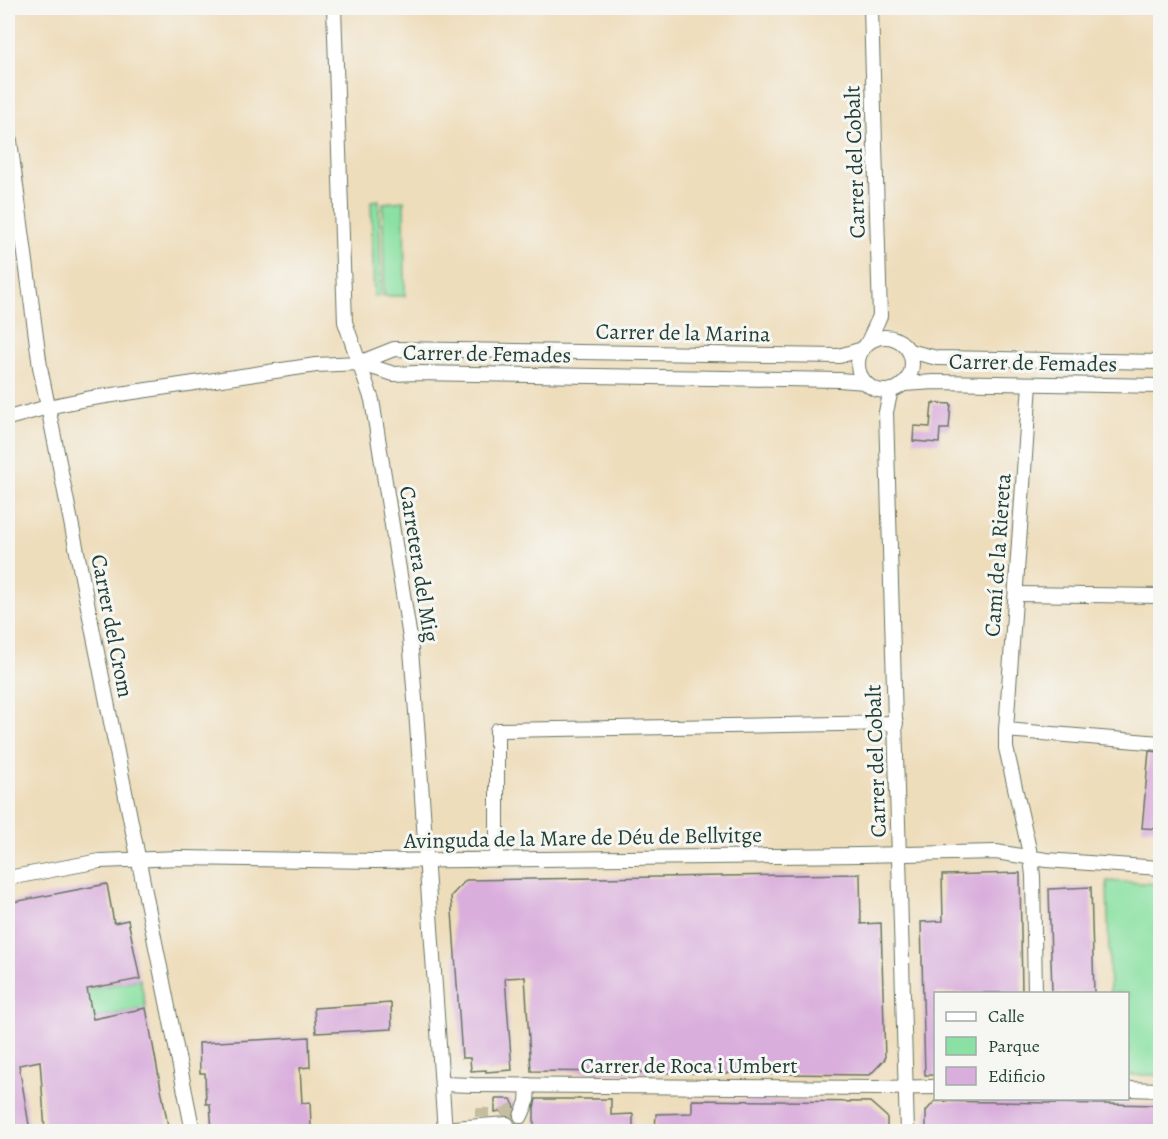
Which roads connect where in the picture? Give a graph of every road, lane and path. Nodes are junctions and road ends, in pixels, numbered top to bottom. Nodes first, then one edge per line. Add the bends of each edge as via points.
1 (334, 8) edge
2 (871, 8) edge
3 (8, 126) edge
4 (880, 316) junction
5 (893, 338) junction
6 (865, 346) junction
7 (909, 351) junction
8 (1161, 362) edge
9 (359, 363) junction
10 (865, 382) junction
11 (1030, 384) junction
12 (1161, 386) edge
13 (898, 387) junction
14 (48, 407) junction
15 (8, 418) edge
16 (1016, 594) junction
17 (1161, 596) edge
18 (896, 723) junction
19 (1006, 730) junction
20 (1161, 743) edge
21 (900, 854) junction
22 (1031, 858) junction
23 (138, 860) junction
24 (497, 860) junction
25 (427, 861) junction
26 (1161, 867) edge
27 (8, 878) edge
28 (1035, 992) edge
29 (442, 1084) junction
30 (528, 1085) junction
31 (934, 1087) edge
32 (906, 1088) junction
33 (1129, 1089) edge
34 (1161, 1090) edge
35 (522, 1114) dead end
36 (494, 1122) tunnel mouth
37 (449, 1130) edge
38 (193, 1131) edge
39 (907, 1131) edge

1 - 9 street, Carretera del Mig via 345,322
2 - 4 street, Carrer del Cobalt
3 - 14 street, Carrer del Crom
4 - 5 street, Carrer del Cobalt
4 - 6 street, Carrer del Cobalt
5 - 6 street via 880,337
5 - 7 street
6 - 9 street, Carrer de la Marina via 839,356 394,349
6 - 10 street via 859,369
7 - 8 street via 937,358
7 - 13 street via 912,372
9 - 10 street, Carrer de Femades via 394,374
9 - 14 street, Carrer de Femades via 316,365
9 - 25 street, Carretera del Mig via 372,400 410,638
10 - 13 street via 877,390
11 - 12 street, Carrer de Femades
11 - 13 street, Carrer de Femades via 934,382
11 - 16 street, Camí de la Riereta
13 - 18 street, Carrer del Cobalt via 886,412
14 - 15 street, Carrer de Femades
14 - 23 street, Carrer del Crom
16 - 17 street
16 - 19 street, Camí de la Riereta
18 - 21 street, Carrer del Cobalt
18 - 24 street via 497,730
19 - 20 street
19 - 22 street, Camí de la Riereta via 1006,748
21 - 22 street, Avinguda de la Mare de Déu de Bellvitge via 996,852
21 - 24 street, Avinguda de la Mare de Déu de Bellvitge
21 - 32 street, Carrer del Cobalt
22 - 26 street, Avinguda de la Mare de Déu de Bellvitge
22 - 28 street, Camí de la Riereta
23 - 25 street, Avinguda de la Mare de Déu de Bellvitge
23 - 27 street, Avinguda de la Mare de Déu de Bellvitge via 100,861
23 - 38 street, Carrer del Crom
24 - 25 street, Avinguda de la Mare de Déu de Bellvitge
25 - 29 street, Carretera del Mig
29 - 30 street, Carrer de Roca i Umbert
29 - 37 street, Carretera del Mig
30 - 32 street, Carrer de Roca i Umbert
30 - 35 street
31 - 32 street, Carrer de Roca i Umbert
32 - 39 street, Carrer del Cobalt
33 - 34 street
36 - 37 street

